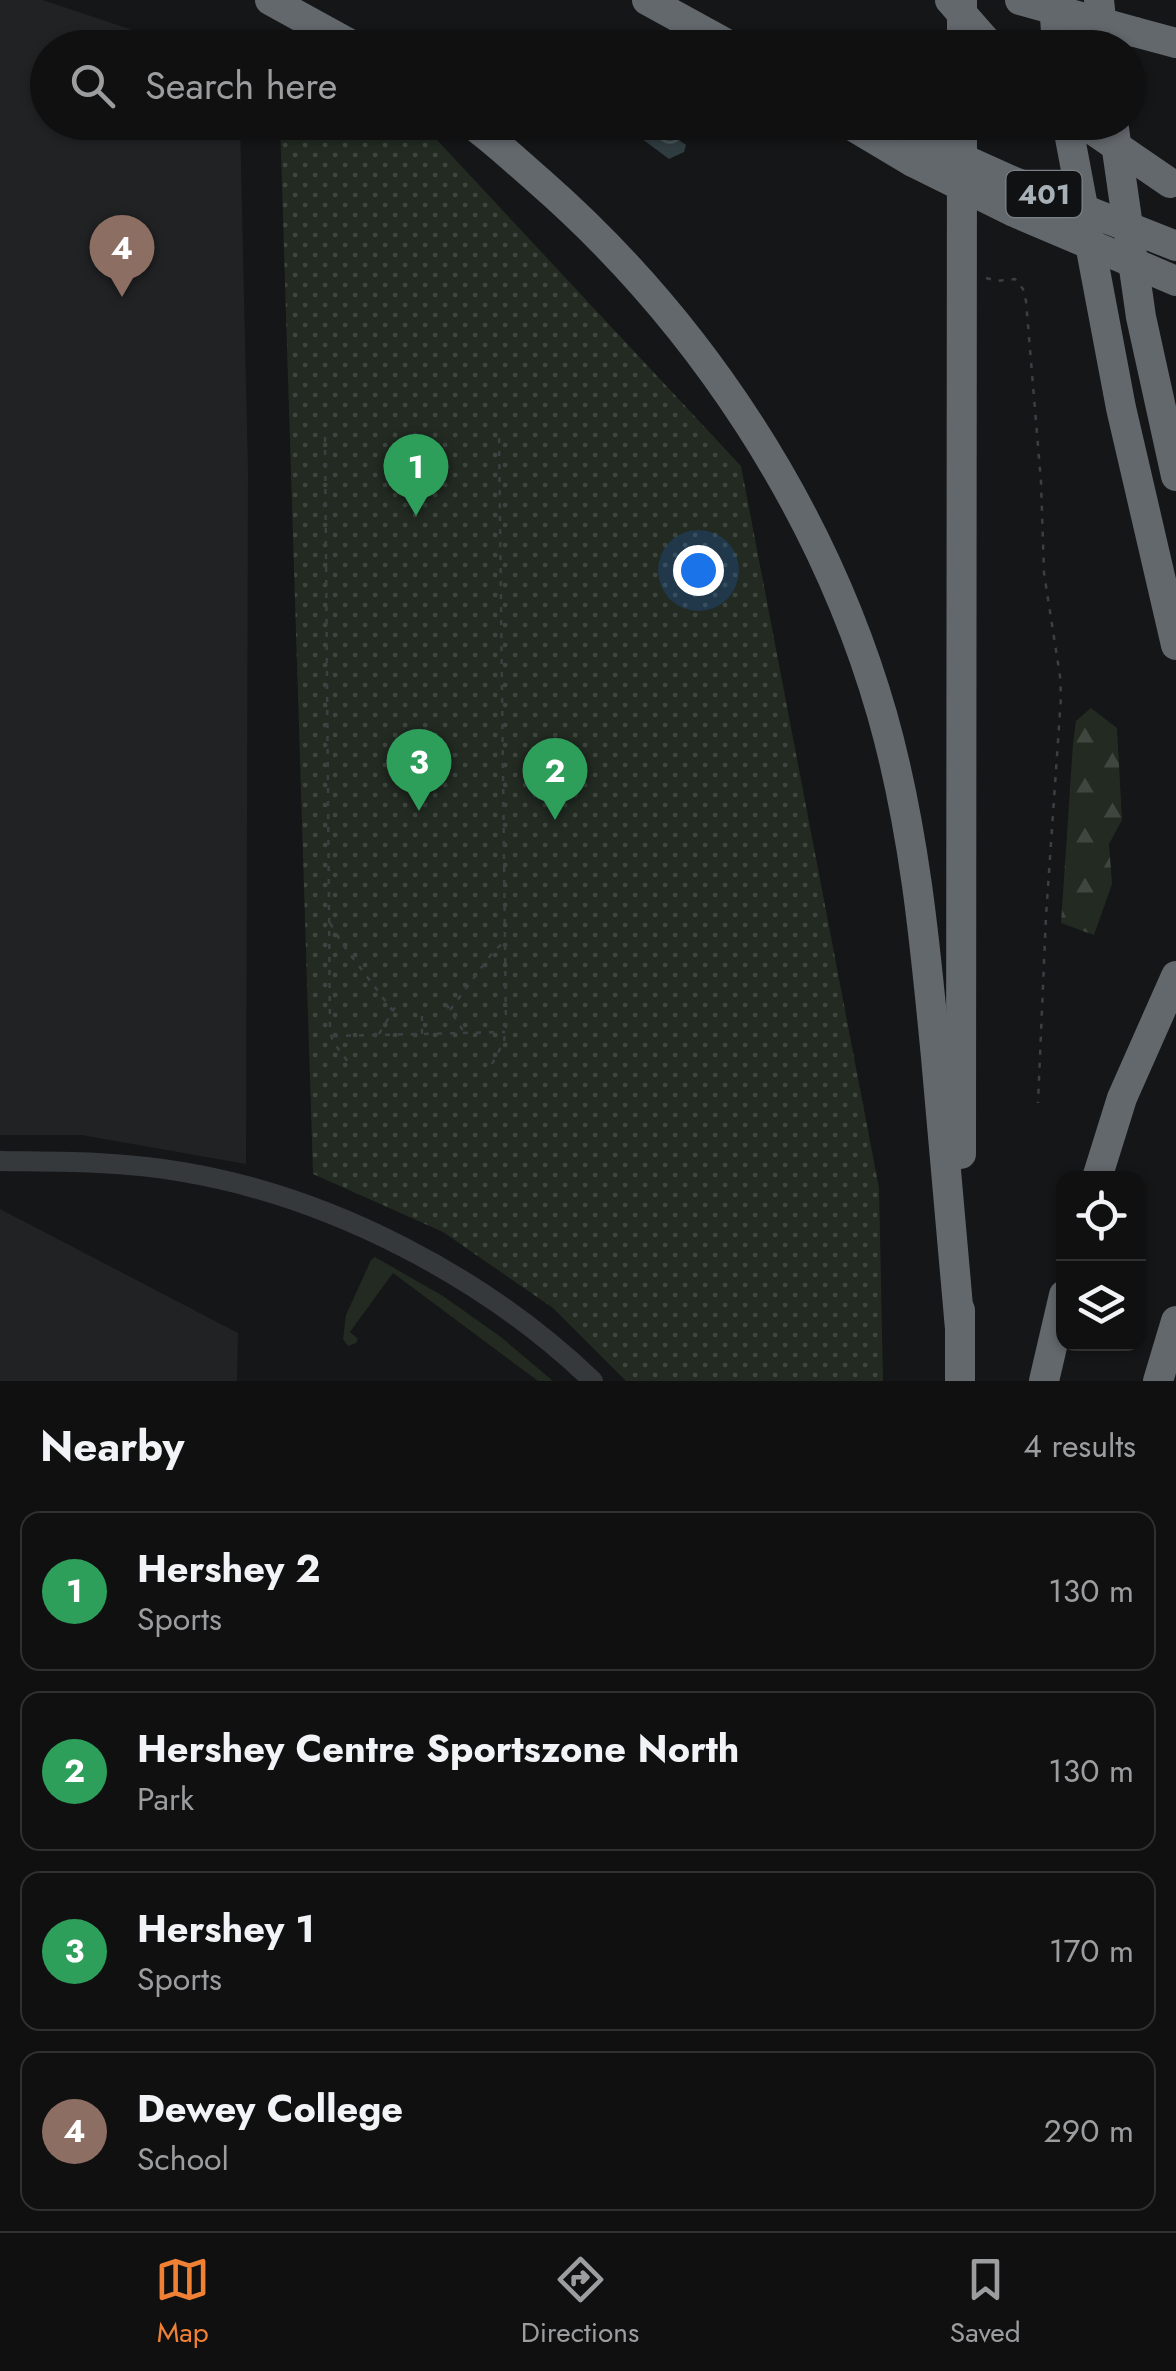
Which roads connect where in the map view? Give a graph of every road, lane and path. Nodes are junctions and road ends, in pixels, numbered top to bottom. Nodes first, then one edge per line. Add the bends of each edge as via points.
1 (270, 0) edge
2 (647, 0) edge
3 (950, 0) edge
4 (962, 0) edge
5 (1020, 0) edge
6 (1054, 0) edge
7 (1098, 0) edge
8 (324, 30) edge
9 (701, 30) edge
10 (962, 30) edge
11 (976, 30) edge
12 (1056, 30) edge
13 (1102, 30) edge
14 (1128, 30) edge
15 (1146, 35) edge
16 (1176, 43) edge
17 (493, 140) edge
18 (889, 140) edge
19 (902, 140) edge
20 (962, 140) edge
21 (1070, 140) edge
22 (1107, 140) edge
23 (1116, 140) edge
24 (913, 150) junction
25 (1173, 185) edge
26 (1176, 246) edge
27 (962, 270) junction
28 (1176, 281) edge
29 (499, 435) dead end
30 (325, 437) dead end
31 (1176, 476) edge
32 (1176, 645) edge
33 (329, 922) junction
34 (505, 941) junction
35 (1176, 976) edge
36 (398, 1004) dead end
37 (446, 1004) dead end
38 (450, 1010) junction
39 (393, 1011) junction
40 (422, 1015) dead end
41 (506, 1032) junction
42 (465, 1033) junction
43 (422, 1034) junction
44 (378, 1035) junction
45 (331, 1036) junction
46 (492, 1064) dead end
47 (351, 1066) dead end
48 (1038, 1103) dead end
49 (0, 1161) edge
50 (1098, 1171) edge
51 (1176, 1321) edge
52 (960, 1329) junction
53 (1056, 1330) edge
54 (592, 1381) edge
55 (960, 1381) edge
56 (1044, 1381) edge
57 (1158, 1381) edge

1 - 8 highway
2 - 9 highway
3 - 11 highway, bridge
4 - 10 highway
5 - 14 highway, bridge
6 - 12 highway
7 - 13 highway
15 - 16 highway, bridge
17 - 52 highway via 616,254 714,373 796,504 859,642 883,716 924,932
18 - 24 highway
19 - 24 highway, 401
20 - 27 highway
21 - 32 highway via 1121,408
22 - 25 highway, bridge
23 - 31 highway via 1141,317
24 - 26 highway, 401, bridge
24 - 28 highway, bridge via 1014,212
27 - 48 path via 1020,282 1030,330 1044,573 1061,697
27 - 52 highway
29 - 34 path
30 - 33 path
33 - 39 path
33 - 45 path
34 - 38 path
34 - 41 path
35 - 50 highway
36 - 39 path
37 - 38 path
38 - 42 path
39 - 44 path
40 - 43 path
41 - 42 path
41 - 46 path
42 - 43 path
43 - 44 path
44 - 45 path
45 - 47 path
49 - 54 street via 184,1172 320,1210 475,1288
51 - 57 highway
52 - 55 highway
53 - 56 highway

